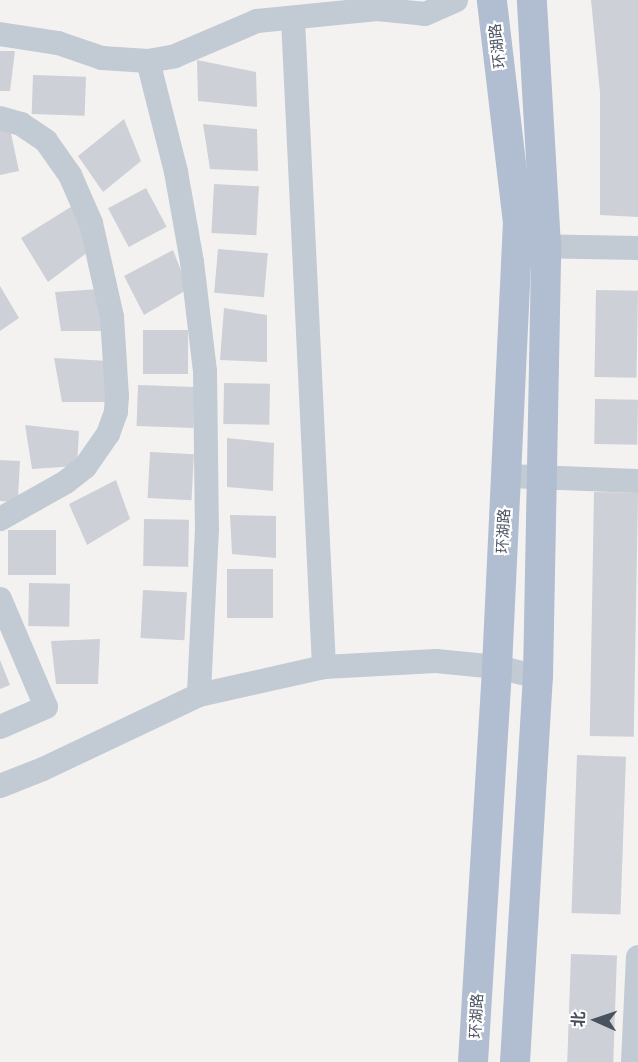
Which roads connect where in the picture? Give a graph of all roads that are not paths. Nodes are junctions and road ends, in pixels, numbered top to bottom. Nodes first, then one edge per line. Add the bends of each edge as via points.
1 (456, 0) edge
2 (492, 0) edge
3 (532, 0) edge
4 (293, 19) junction
5 (0, 34) edge
6 (148, 61) junction
7 (0, 118) edge
8 (531, 246) junction
9 (638, 248) edge
10 (506, 476) junction
11 (542, 478) junction
12 (638, 481) edge
13 (0, 519) edge
14 (0, 599) edge
15 (497, 667) junction
16 (324, 668) junction
17 (538, 677) junction
18 (199, 695) junction
19 (0, 727) edge
20 (0, 786) edge
21 (638, 957) edge
22 (473, 1062) edge
23 (515, 1062) edge
24 (633, 1062) edge

1 - 4 street via 425,14 377,9
2 - 8 main road, 环湖路 via 518,223
3 - 8 main road, 环湖路
4 - 6 street via 257,21 175,56
4 - 16 street
5 - 6 street via 57,43 102,58
6 - 18 street via 182,205 205,371 207,529
7 - 13 street via 21,124 46,141 70,175 90,223 112,317 117,396 108,434 85,467
8 - 9 street
8 - 10 main road, 环湖路
8 - 11 main road, 环湖路
10 - 11 street
10 - 15 main road, 环湖路
11 - 12 street
11 - 17 main road, 环湖路
14 - 19 street via 46,707
15 - 16 street via 436,661
15 - 17 street
15 - 22 main road, 环湖路
16 - 18 street
17 - 23 main road, 环湖路
18 - 20 street
21 - 24 street

